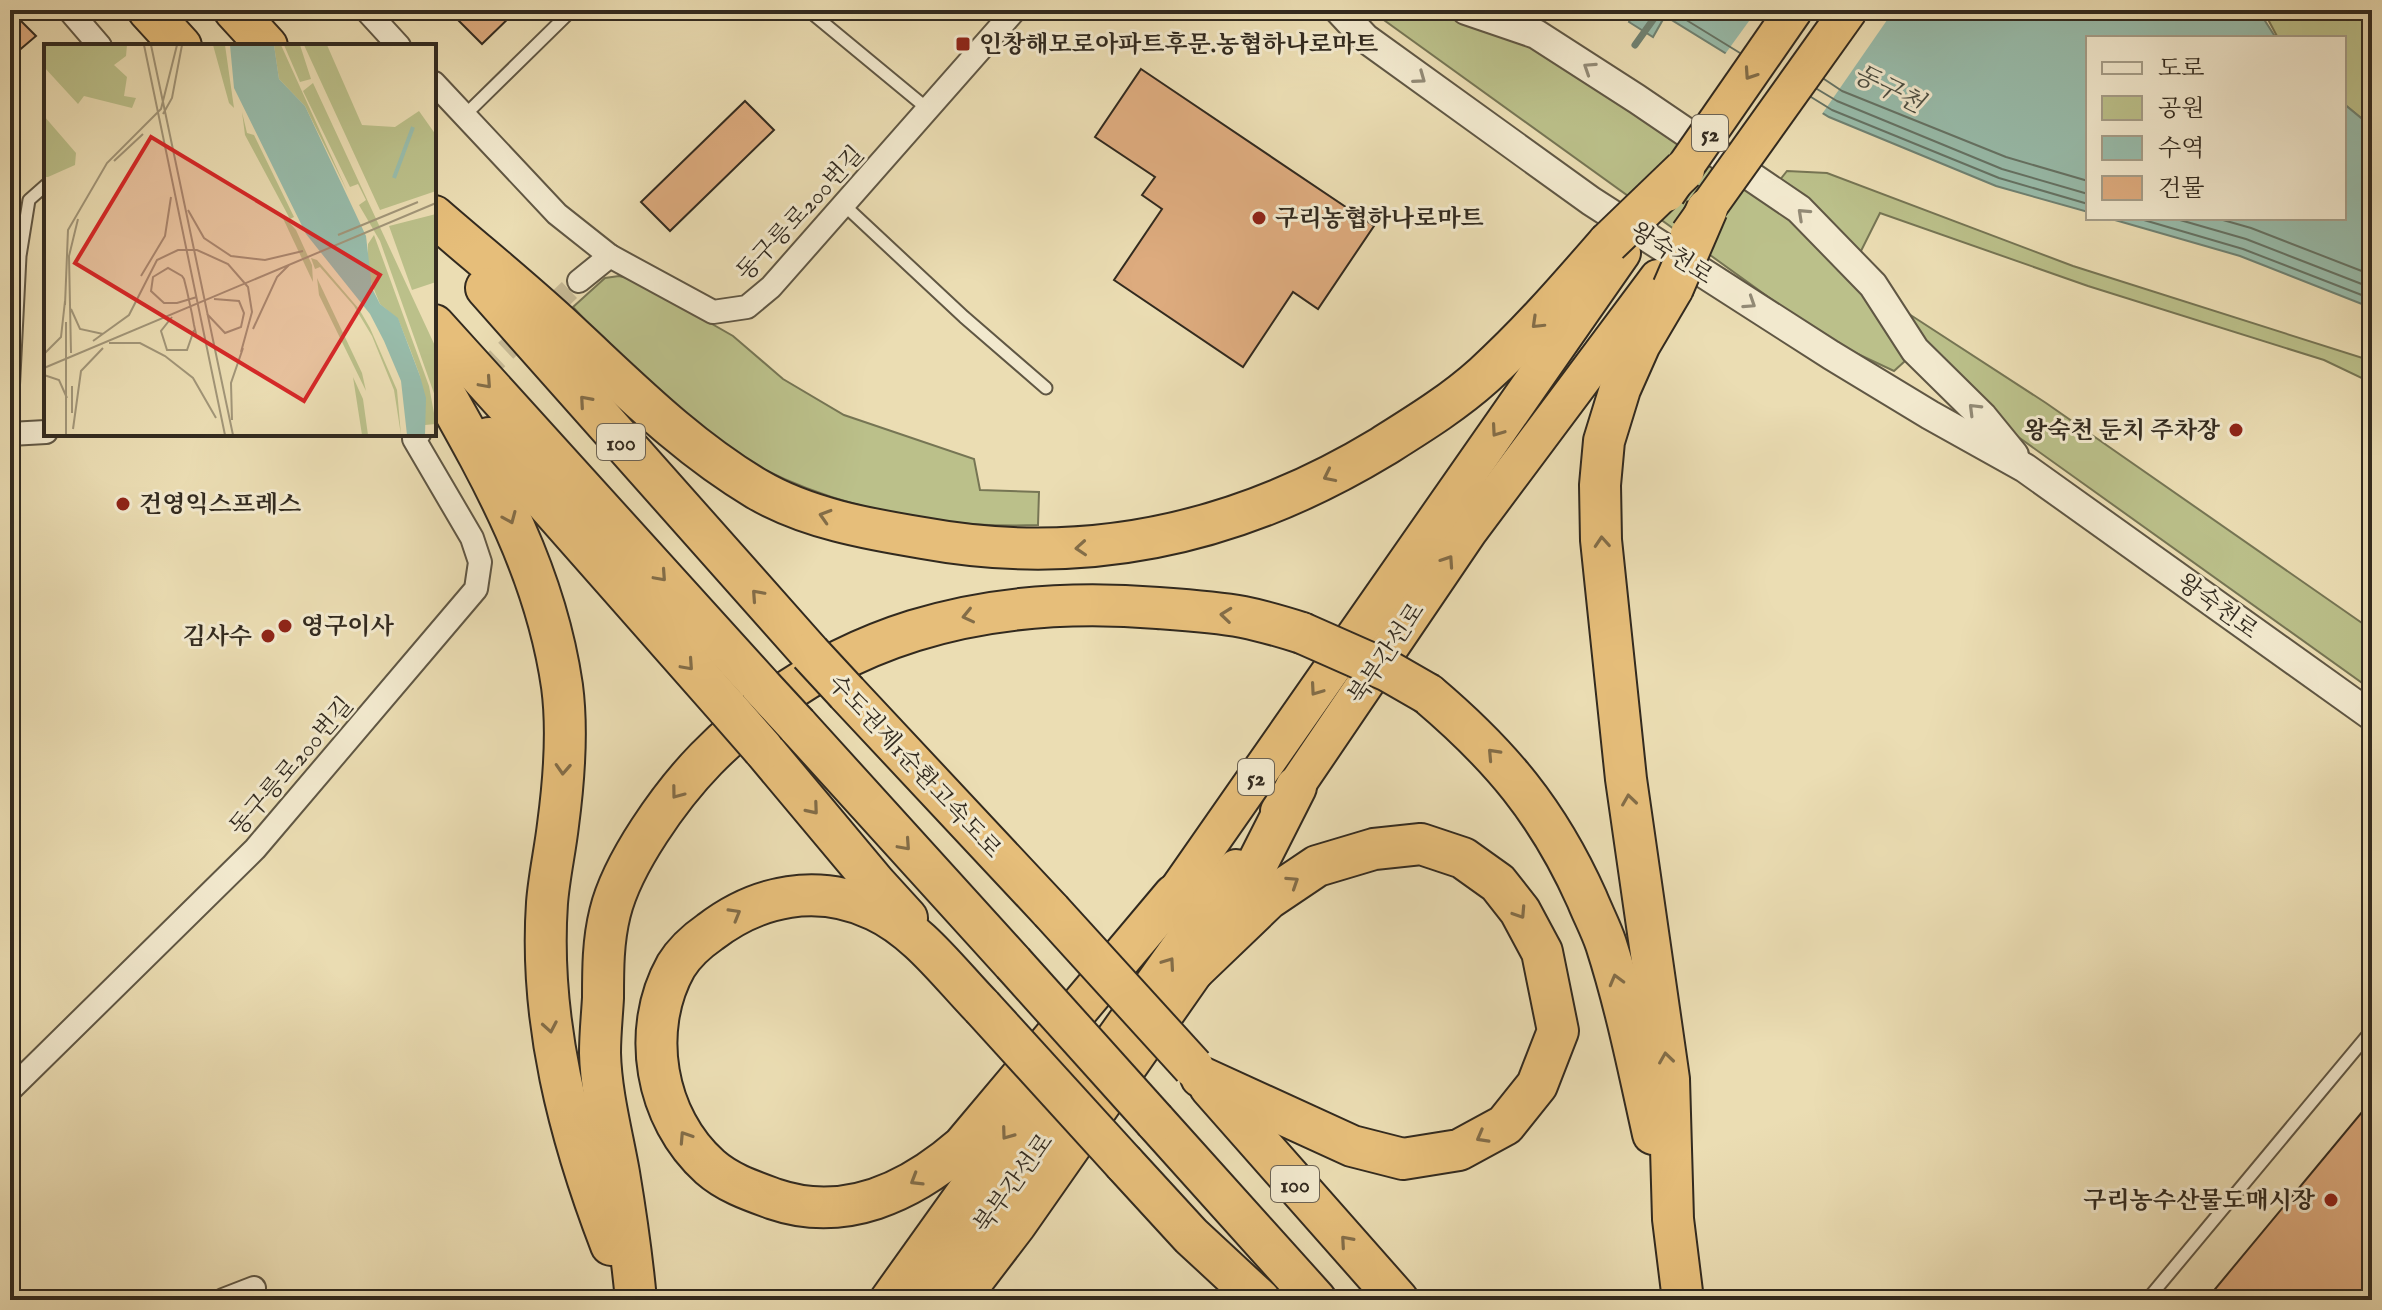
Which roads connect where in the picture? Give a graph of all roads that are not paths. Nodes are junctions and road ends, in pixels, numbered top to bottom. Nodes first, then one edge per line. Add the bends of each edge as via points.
1 (69, 10) edge
2 (148, 10) edge
3 (234, 10) edge
4 (366, 10) edge
5 (572, 10) edge
6 (808, 10) edge
7 (1015, 10) edge
8 (1339, 10) edge
9 (1466, 10) edge
10 (1794, 10) edge
11 (1849, 10) edge
12 (98, 44) edge
13 (179, 44) edge
14 (265, 44) edge
15 (397, 44) edge
16 (436, 85) edge
17 (929, 110) junction
18 (464, 116) junction
19 (1684, 170) joint
20 (44, 187) edge
21 (844, 205) junction
22 (1707, 209) joint
23 (436, 218) edge
24 (436, 232) edge
25 (1615, 248) junction
26 (610, 256) junction
27 (579, 281) tunnel mouth
28 (1666, 283) junction
29 (436, 327) edge
30 (436, 376) edge
31 (436, 378) edge
32 (1046, 388) dead end
33 (44, 432) edge
34 (11, 434) edge
35 (415, 436) edge
36 (2025, 468) junction
37 (2372, 716) edge
38 (1296, 787) junction
39 (1174, 895) junction
40 (1193, 971) junction
41 (982, 1007) junction
42 (2372, 1030) edge
43 (1197, 1072) junction
44 (10, 1090) edge
45 (1673, 1219) junction
46 (1016, 1224) junction
47 (1191, 1236) junction
48 (254, 1288) dead end
49 (223, 1300) edge
50 (634, 1300) edge
51 (888, 1300) edge
52 (928, 1300) edge
53 (958, 1300) edge
54 (977, 1300) edge
55 (1233, 1300) edge
56 (1260, 1300) edge
57 (1316, 1300) edge
58 (1398, 1300) edge
59 (1683, 1300) edge
60 (2147, 1300) edge

1 - 12 street
2 - 13 highway
3 - 14 highway
4 - 15 street
5 - 18 lane
6 - 17 lane
7 - 17 street, 동구릉로200번길
8 -> 36 street, 왕숙천로 via 1365,38 1591,201 1831,355
36 -> 9 street, 왕숙천로 via 1983,417 1915,350 1873,285 1799,209 1536,34
10 -> 19 highway, 52, bridge
11 - 22 highway, 52, bridge
16 - 18 street, 동구릉로200번길
17 - 21 street, 동구릉로200번길
18 - 26 street, 동구릉로200번길 via 557,214
19 - 25 highway, bridge
20 - 34 lane via 29,200 20,256
21 - 26 street, 동구릉로200번길 via 747,307 713,312
21 - 32 lane
22 - 28 highway, bridge
25 -> 23 highway via 1482,377 1432,416 1349,467 1288,497 1156,538 1087,548 1017,550 866,528 760,491 695,449
43 -> 24 highway, 수도권제1순환고속도로 / 100, bridge via 810,653
25 -> 39 highway, 북부간선로 / 52
26 - 27 street
38 -> 28 highway, 북부간선로 / 52 via 1469,531
45 -> 28 highway via 1669,1079 1626,779 1600,485 1604,441 1620,389
29 -> 57 highway, 100, bridge
30 -> 41 highway, bridge
31 -> 50 highway via 496,485 548,613 562,689 564,766 547,900 547,1009 580,1150
33 - 34 street
35 - 44 street, 동구릉로200번길 via 472,538 480,562 476,589 255,849
36 - 37 street, 왕숙천로
38 - 40 highway
52 -> 38 highway, 북부간선로 / 52
39 -> 41 highway via 963,1146 902,1188 861,1205 818,1209 780,1201 711,1168 671,1113 661,1083 657,1023 678,963 728,918 772,899 828,896 876,910 908,931
39 -> 51 highway, 북부간선로 / 52
40 -> 43 highway via 1268,899 1317,866 1374,849 1421,844 1463,858 1498,883 1520,911 1542,952 1558,1031 1537,1085 1505,1125 1459,1150 1403,1159 1352,1146
40 - 46 highway
41 - 47 highway, bridge
42 - 60 lane
58 -> 43 highway, 수도권제1순환고속도로 / 100
45 -> 50 highway, bridge via 1606,942 1574,869 1536,805 1470,729 1428,694 1388,671 1302,633 1243,617 1081,604 982,612 927,625 809,677 729,736 687,779 653,825 610,911 603,956 600,1054 628,1224
45 - 59 highway
46 - 53 highway
46 - 54 highway
47 - 55 highway
47 - 56 highway
48 - 49 street

